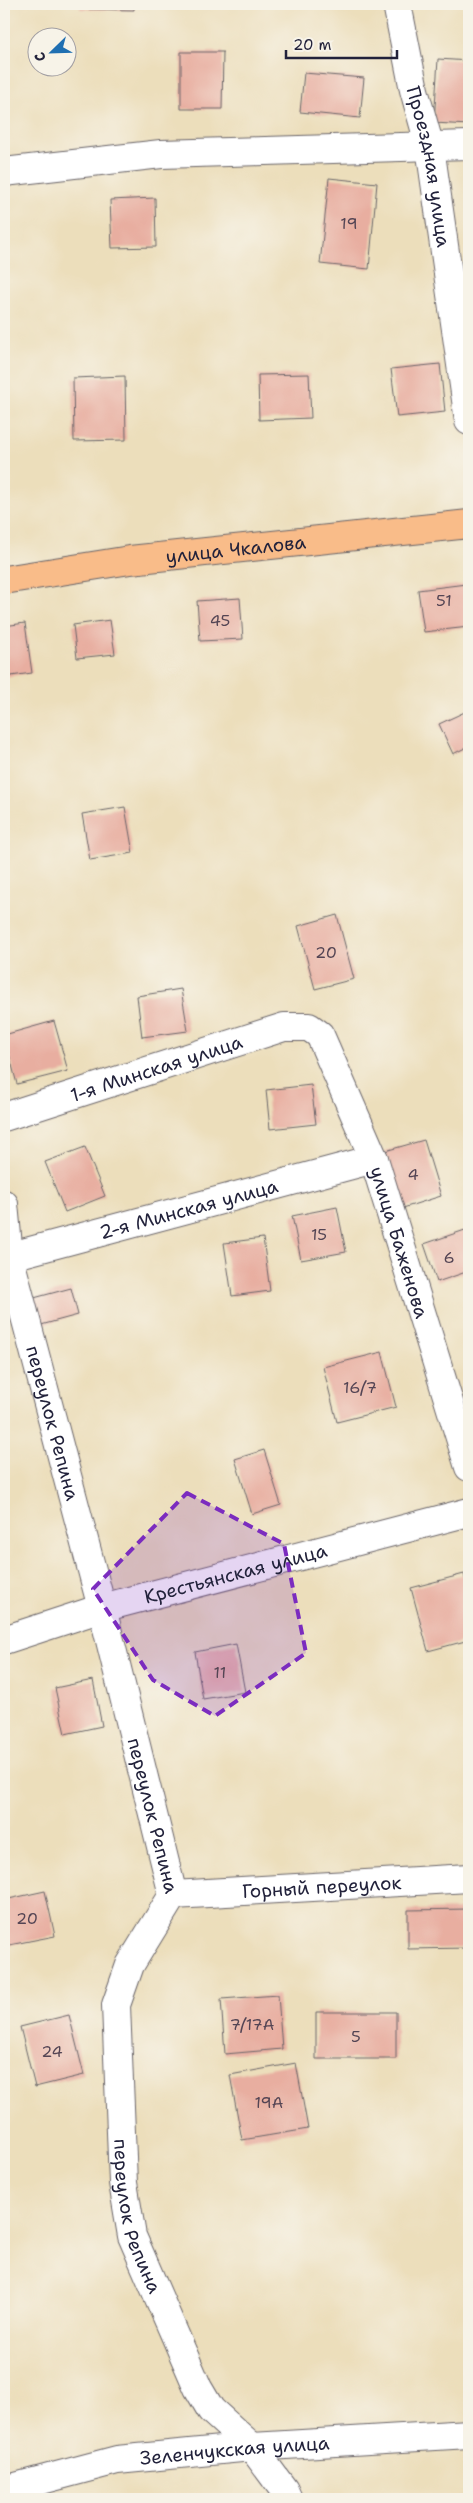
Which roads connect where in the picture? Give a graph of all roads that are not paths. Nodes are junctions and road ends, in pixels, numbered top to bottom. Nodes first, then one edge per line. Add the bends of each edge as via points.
1 (397, 4) edge
2 (469, 145) edge
3 (430, 147) junction
4 (4, 172) edge
5 (469, 420) edge
6 (469, 524) edge
7 (4, 580) edge
8 (309, 1027) joint
9 (4, 1117) edge
10 (374, 1158) junction
11 (4, 1204) edge
12 (6, 1257) edge
13 (469, 1467) edge
14 (469, 1512) edge
15 (102, 1608) junction
16 (4, 1640) edge
17 (469, 1878) edge
18 (173, 1894) junction
19 (469, 2434) edge
20 (252, 2447) junction
21 (4, 2490) edge
22 (288, 2499) edge

1 - 3 street, Проездная улица via 414,90
2 - 3 street
3 - 4 street via 161,154
3 - 5 street, Проездная улица
6 - 7 main road, улица Чкалова via 130,560
8 - 9 street, 1-я Минская улица via 284,1027
8 - 10 street, улица Баженова via 320,1035 326,1045
10 - 12 street, 2-я Минская улица
10 - 13 street, улица Баженова
11 - 12 street, переулок Репина
12 - 15 street, переулок Репина
14 - 15 street, Крестьянская улица
15 - 16 street, Крестьянская улица
15 - 18 street, переулок Репина
17 - 18 street, Горный переулок
18 - 20 street, переулок Репина via 130,1965 116,2005 123,2184 132,2236 198,2388 211,2410
19 - 20 street, Зеленчукская улица
20 - 21 street, Зеленчукская улица via 117,2460
20 - 22 street, переулок Репина

